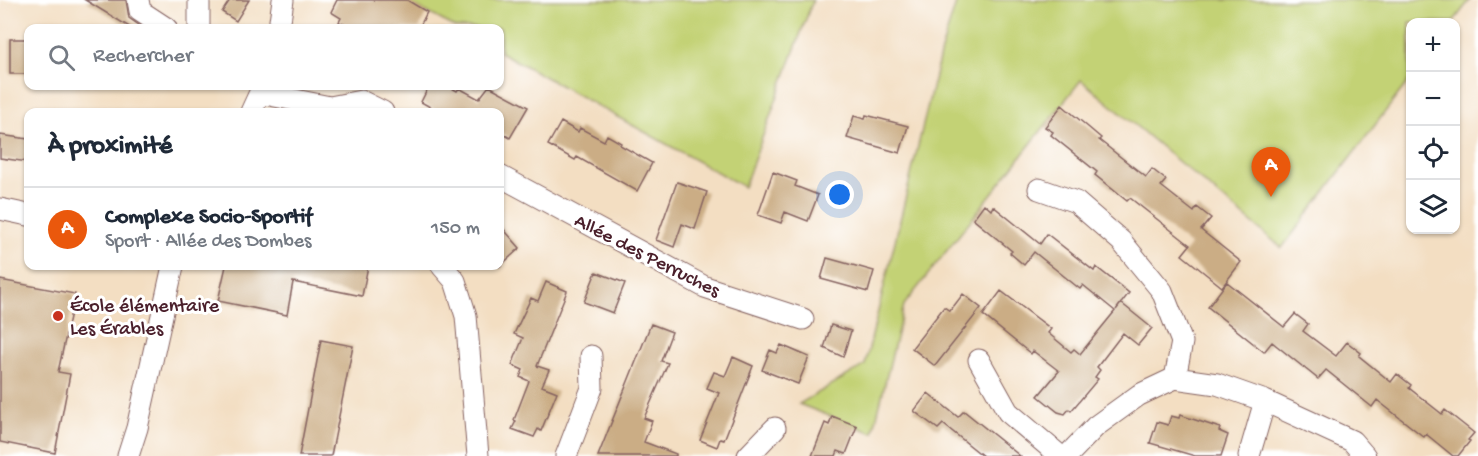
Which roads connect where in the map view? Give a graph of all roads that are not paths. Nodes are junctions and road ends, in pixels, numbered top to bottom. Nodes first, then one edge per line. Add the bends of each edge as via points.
1 (138, 0) edge
2 (199, 0) edge
3 (283, 0) edge
4 (160, 24) edge
5 (199, 24) edge
6 (280, 24) edge
7 (262, 90) edge
8 (265, 90) edge
9 (324, 90) edge
10 (253, 108) edge
11 (325, 108) edge
12 (331, 108) edge
13 (338, 108) edge
14 (374, 108) edge
15 (504, 178) edge
16 (1039, 189) dead end
17 (0, 209) edge
18 (24, 214) edge
19 (172, 270) edge
20 (445, 270) edge
21 (803, 319) dead end
22 (591, 356) dead end
23 (979, 360) dead end
24 (1175, 378) junction
25 (1265, 400) junction
26 (775, 429) dead end
27 (128, 456) edge
28 (478, 456) edge
29 (566, 456) edge
30 (748, 456) edge
31 (1060, 456) edge
32 (1067, 456) edge
33 (1249, 456) edge
34 (1365, 456) edge

1 - 4 street via 140,11
2 - 5 street
3 - 6 street
7 - 10 street
8 - 11 street
9 - 12 street
13 - 14 street via 361,101
15 - 21 street, Allée des Perruches via 705,287
16 - 24 street via 1076,202 1120,241 1162,291 1182,342
17 - 18 street
19 - 27 street
20 - 28 street via 455,281 466,316
22 - 29 street via 592,388
23 - 31 street via 1008,412
24 - 25 street via 1217,384
24 - 32 street via 1139,395 1096,426
25 - 33 street
25 - 34 street via 1352,441
26 - 30 street

